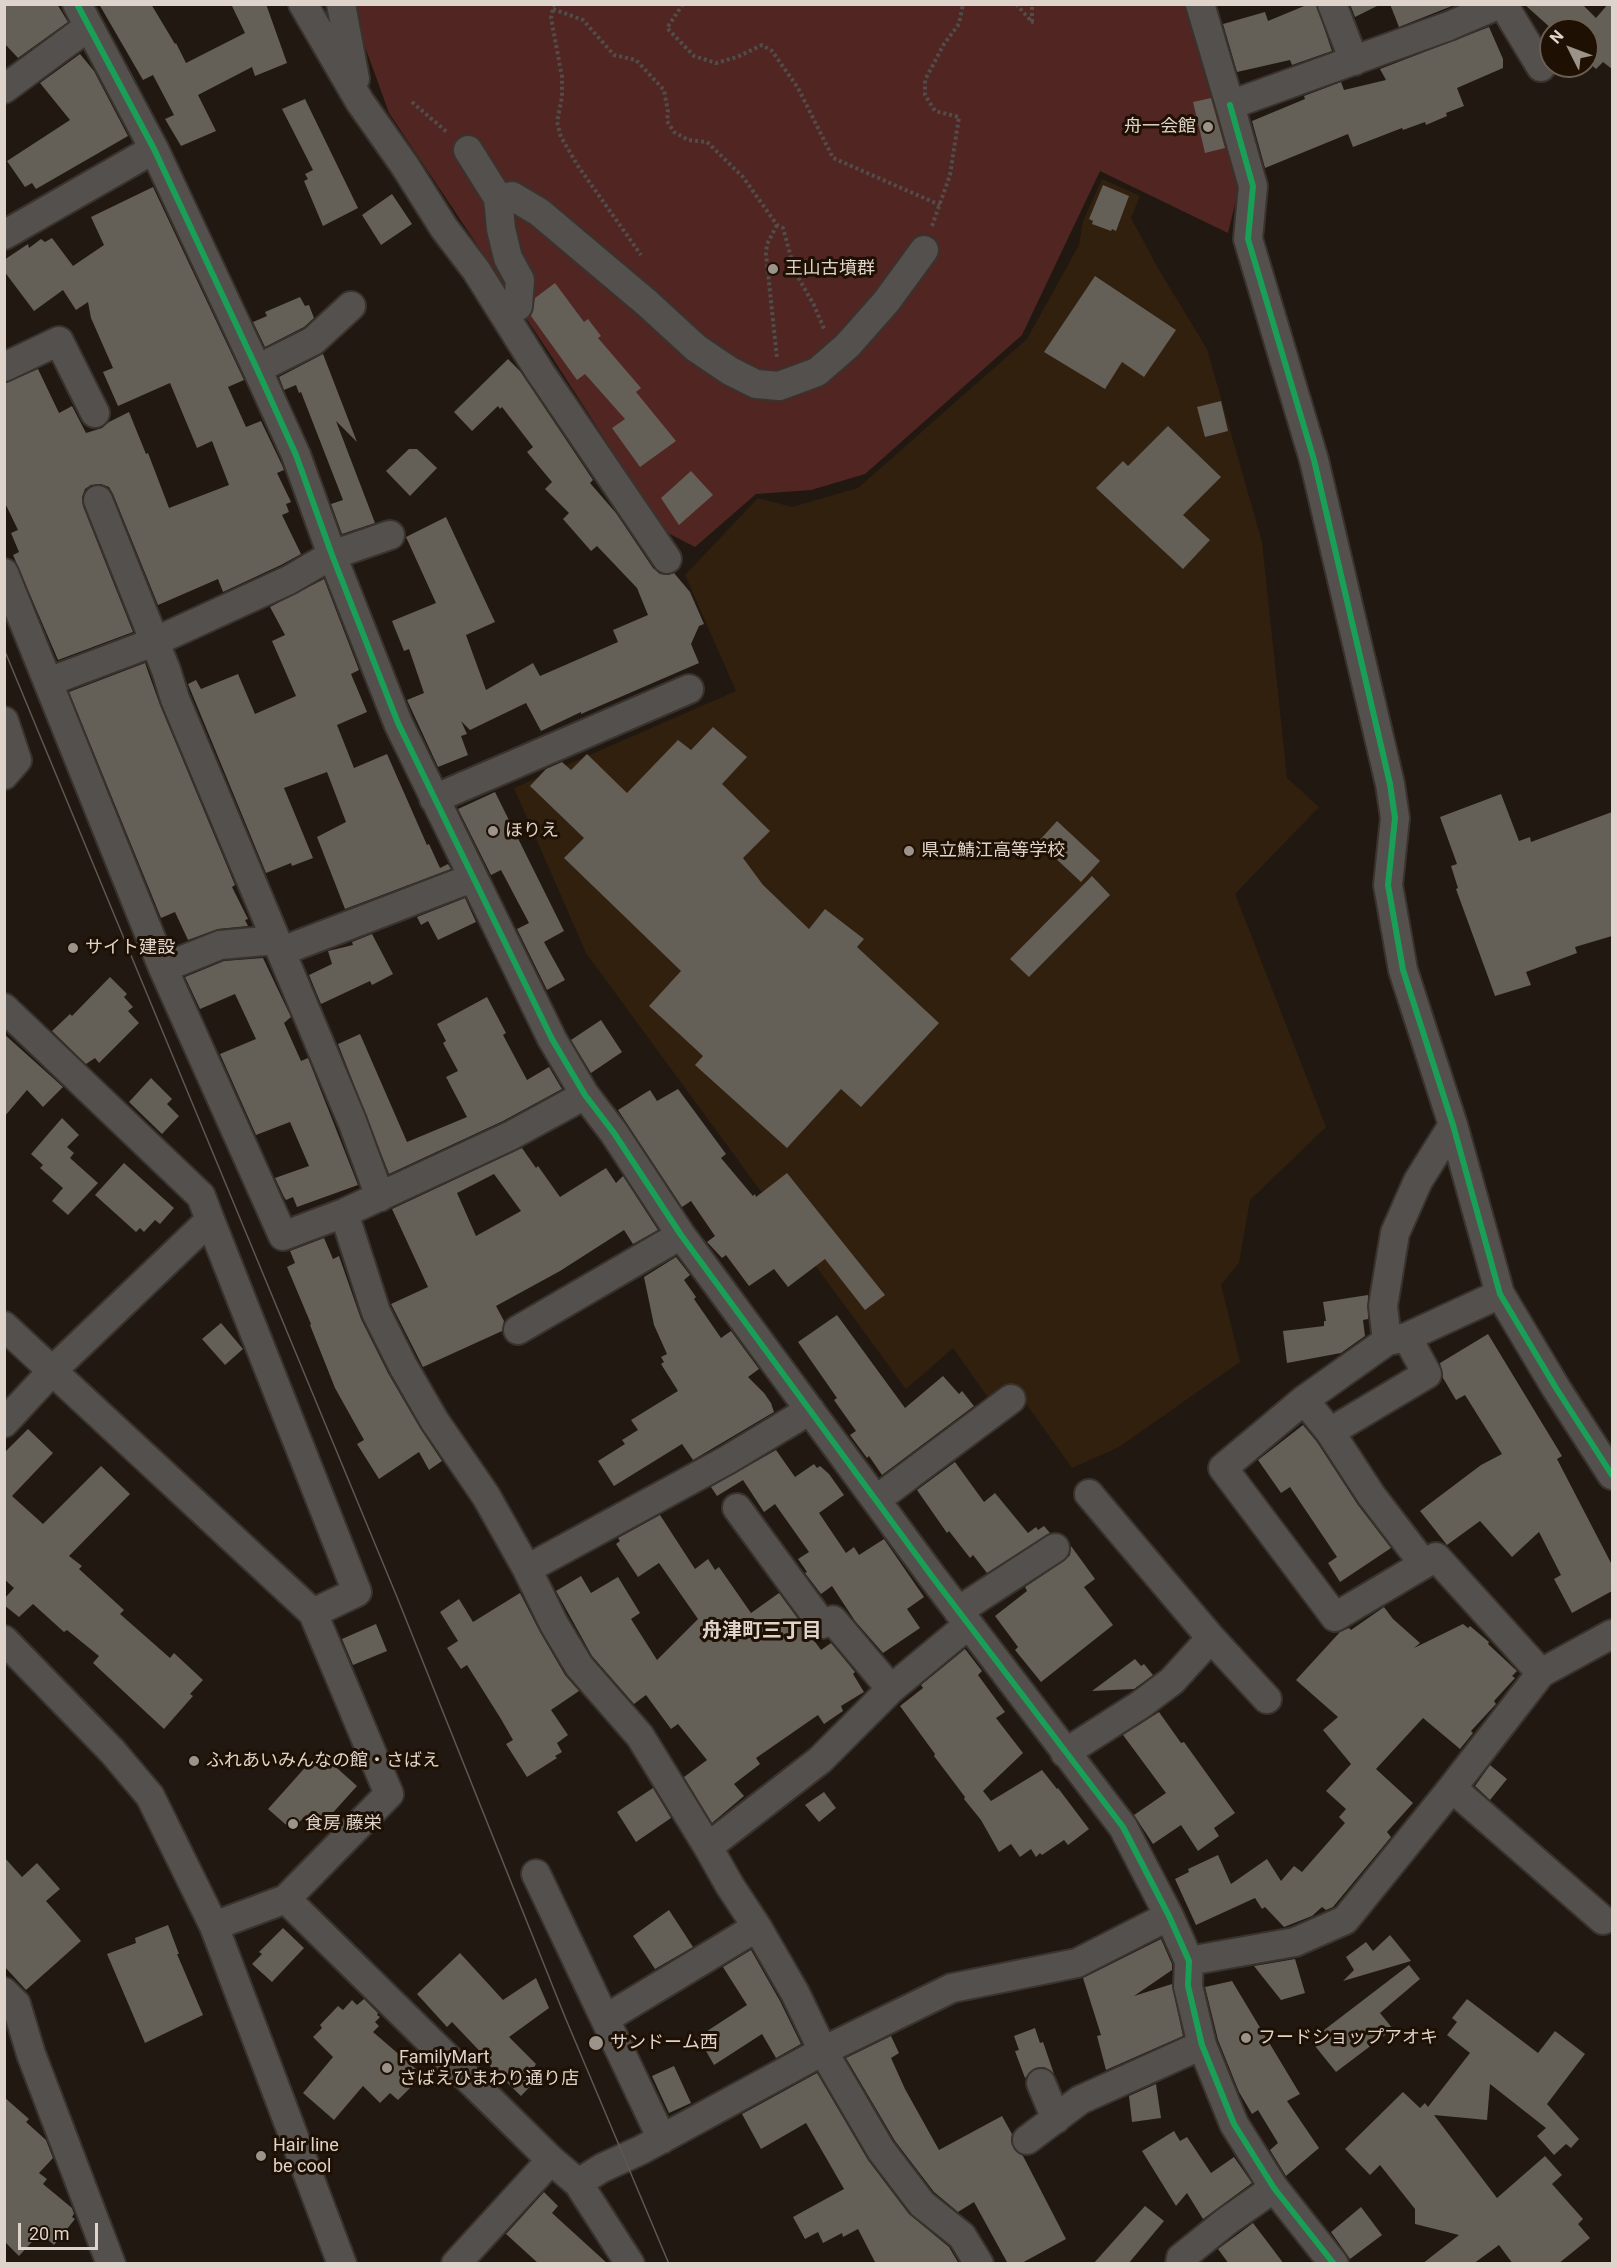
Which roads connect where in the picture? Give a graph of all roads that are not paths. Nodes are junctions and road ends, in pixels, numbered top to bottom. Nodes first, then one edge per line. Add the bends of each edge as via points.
1 (303, 4) edge
2 (341, 4) edge
3 (1200, 4) edge
4 (1332, 4) edge
5 (1501, 4) edge
6 (83, 16) edge
7 (1354, 61) junction
8 (1539, 64) edge
9 (4, 89) edge
10 (360, 102) junction
11 (1230, 105) junction
12 (154, 149) junction
13 (468, 150) road end
14 (498, 198) junction
15 (4, 235) edge
16 (924, 250) road end
17 (351, 306) dead end
18 (518, 306) dead end
19 (4, 367) edge
20 (257, 369) junction
21 (95, 413) dead end
22 (98, 500) dead end
23 (390, 535) dead end
24 (332, 555) junction
25 (667, 559) dead end
26 (4, 573) edge
27 (154, 642) junction
28 (48, 682) junction
29 (689, 689) dead end
30 (4, 721) edge
31 (4, 775) edge
32 (434, 799) junction
33 (472, 878) junction
34 (279, 946) junction
35 (163, 968) junction
36 (4, 1008) edge
37 (585, 1095) junction
38 (1453, 1125) junction
39 (380, 1197) junction
40 (344, 1213) junction
41 (210, 1220) junction
42 (681, 1235) junction
43 (1500, 1294) junction
44 (4, 1326) edge
45 (518, 1330) dead end
46 (1397, 1339) junction
47 (54, 1369) junction
48 (1011, 1399) dead end
49 (1304, 1400) junction
50 (810, 1410) junction
51 (4, 1423) edge
52 (1330, 1432) junction
53 (1612, 1475) edge
54 (1089, 1494) dead end
55 (876, 1500) junction
56 (737, 1508) dead end
57 (1055, 1548) dead end
58 (1423, 1563) junction
59 (527, 1569) junction
60 (313, 1613) junction
61 (963, 1618) junction
62 (1211, 1638) junction
63 (1608, 1643) edge
64 (8, 1652) edge
65 (1541, 1673) junction
66 (891, 1689) junction
67 (1267, 1699) dead end
68 (1065, 1753) junction
69 (1452, 1788) junction
70 (708, 1847) junction
71 (537, 1874) dead end
72 (286, 1899) junction
73 (1169, 1916) junction
74 (1603, 1920) dead end
75 (214, 1926) junction
76 (757, 1927) junction
77 (1189, 1961) junction
78 (8, 2004) edge
79 (605, 2019) junction
80 (1202, 2045) junction
81 (823, 2050) junction
82 (1041, 2083) dead end
83 (1056, 2119) junction
84 (1027, 2140) dead end
85 (651, 2144) junction
86 (551, 2160) junction
87 (578, 2183) junction
88 (1274, 2188) junction
89 (103, 2258) edge
90 (342, 2264) edge
91 (456, 2264) edge
92 (630, 2264) edge
93 (979, 2264) edge
94 (1180, 2264) edge
95 (1334, 2264) edge

1 - 10 street
2 - 10 street
3 - 11 street
4 - 7 street
5 - 7 street
5 - 8 street
6 - 9 street
6 - 12 street
7 - 11 street
10 - 25 street
11 - 38 street via 1253,186 1248,239 1314,460 1390,784 1395,818 1388,885 1403,970
12 - 15 street
12 - 20 street
13 - 14 street
14 - 16 street via 512,196 539,212 696,348 756,384 778,386 817,372 842,351 886,302
14 - 18 street via 508,258 520,280
17 - 20 street via 313,341
19 - 21 street via 59,341
20 - 24 street via 296,455
22 - 27 street
23 - 24 street
24 - 27 street via 289,580
24 - 32 street via 398,723
26 - 28 street
27 - 28 street
27 - 34 street
28 - 35 street
29 - 32 street
30 - 31 street via 17,760
32 - 33 street
33 - 34 street
33 - 37 street via 552,1039
34 - 35 street via 220,945
34 - 39 street via 366,1153
35 - 40 street via 283,1236
36 - 41 street via 201,1196
37 - 39 street via 510,1136
37 - 42 street
38 - 43 street
38 - 46 street via 1418,1181 1395,1233 1383,1306
39 - 40 street
40 - 59 street via 376,1312 403,1366 486,1496
41 - 47 street
41 - 60 street via 357,1592
42 - 45 street
42 - 50 street
43 - 46 street
43 - 53 street
44 - 47 street
46 - 49 street
46 - 52 street via 1427,1374
47 - 51 street
47 - 60 street
48 - 55 street
49 - 52 street
49 - 58 street via 1223,1468 1335,1617
50 - 55 street
50 - 59 street
52 - 58 street via 1371,1495
54 - 62 street
55 - 61 street
56 - 66 street via 813,1632 833,1620
57 - 61 street
58 - 65 street via 1436,1557
59 - 70 street via 579,1666 640,1736
60 - 72 street via 389,1794
61 - 66 street
61 - 68 street
62 - 67 street
62 - 68 street via 1172,1681
63 - 65 street
64 - 75 street via 111,1751 150,1796
65 - 69 street
66 - 70 street via 820,1760
68 - 73 street via 1123,1827
69 - 74 street
69 - 77 street via 1345,1920 1295,1942
70 - 76 street
71 - 79 street
72 - 75 street
72 - 86 street
73 - 77 street
73 - 81 street via 1077,1963 952,1988
75 - 90 street
76 - 79 street
76 - 81 street
77 - 80 street via 1188,1986
78 - 89 street via 32,2054
79 - 85 street
80 - 83 street via 1080,2100
80 - 88 street via 1234,2124
81 - 85 street
81 - 93 street via 881,2150 922,2204 962,2236
82 - 83 street
83 - 84 street
85 - 87 street
86 - 87 street
86 - 91 street
87 - 92 street
88 - 94 street via 1181,2258
88 - 95 street

